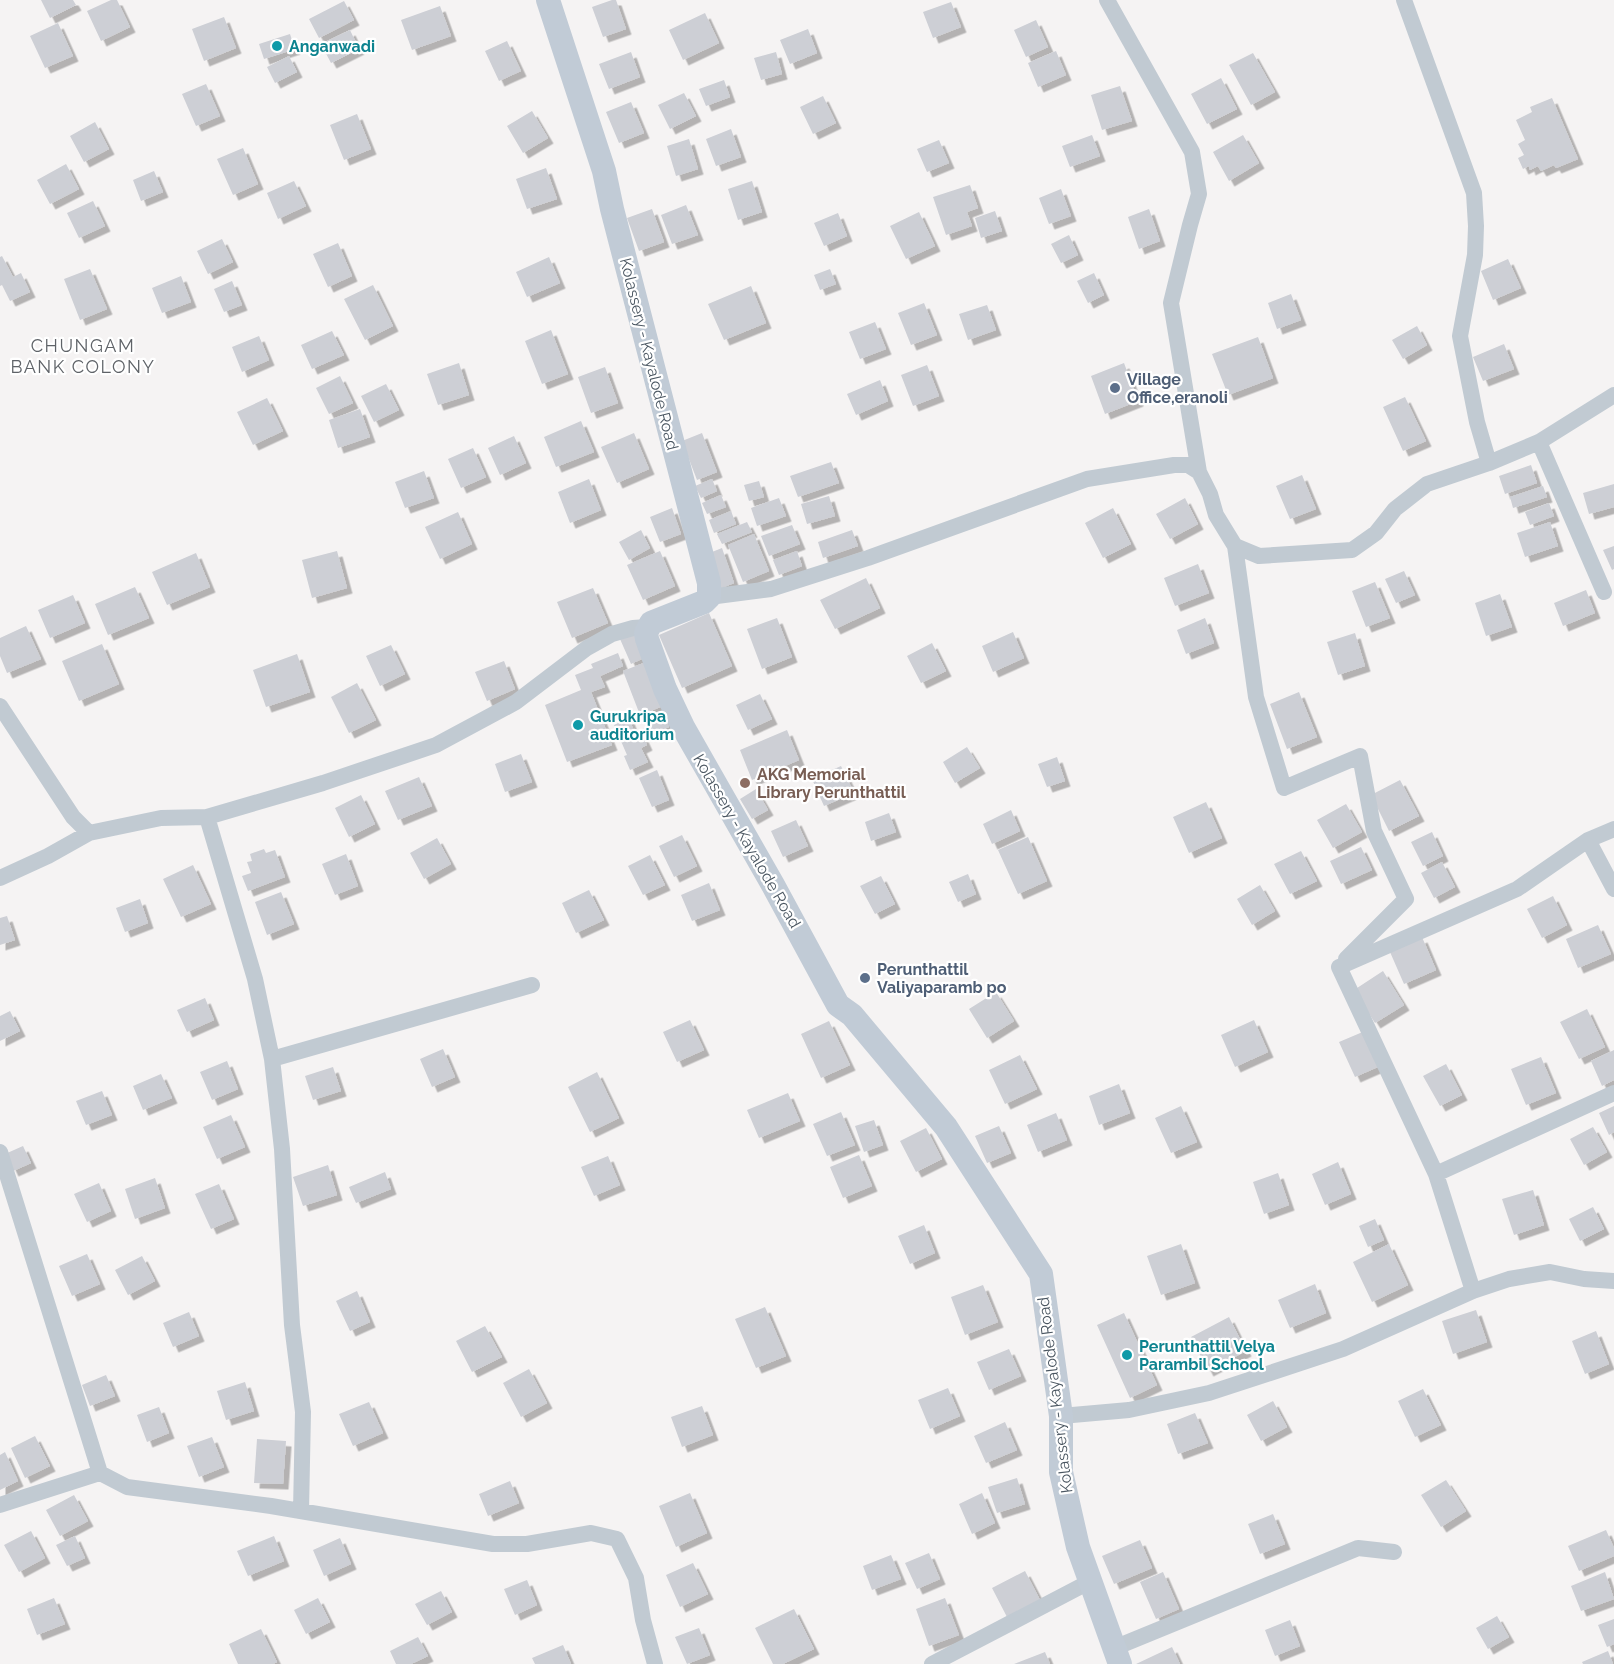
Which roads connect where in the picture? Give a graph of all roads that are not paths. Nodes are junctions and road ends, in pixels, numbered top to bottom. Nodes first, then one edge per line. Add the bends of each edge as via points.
1 (548, 0) edge
2 (1107, 0) edge
3 (1404, 0) edge
4 (1614, 395) edge
5 (1539, 442) junction
6 (1489, 463) junction
7 (1199, 472) junction
8 (1235, 546) junction
9 (1604, 592) dead end
10 (709, 597) junction
11 (647, 627) junction
12 (0, 706) edge
13 (207, 817) junction
14 (1614, 829) edge
15 (89, 833) junction
16 (1588, 840) junction
17 (0, 878) edge
18 (1614, 889) edge
19 (1339, 967) junction
20 (532, 985) dead end
21 (272, 1059) junction
22 (1614, 1093) edge
23 (0, 1152) edge
24 (1436, 1174) junction
25 (1614, 1281) edge
26 (1473, 1291) junction
27 (1060, 1416) junction
28 (100, 1473) junction
29 (0, 1505) edge
30 (301, 1511) junction
31 (1394, 1552) dead end
32 (1091, 1581) junction
33 (1117, 1656) edge
34 (655, 1664) edge
35 (932, 1664) edge

1 - 10 main road, Kolassery - Kayalode Road via 604,171 709,583
2 - 7 street via 1192,152 1199,194 1171,303
3 - 6 street via 1474,193 1475,255 1460,336
4 - 5 street
5 - 6 street
5 - 9 street
6 - 8 street via 1427,484 1395,509 1376,533 1352,550 1259,556
7 - 8 street via 1216,515
7 - 10 street via 1188,465 1173,465 1087,479 771,589
8 - 19 street via 1256,698 1284,788 1360,756 1374,831 1406,899
10 - 11 main road via 698,606
11 - 13 street via 633,628 587,648 516,702 436,746
11 - 27 main road, Kolassery - Kayalode Road via 652,655 683,727 838,1005 852,1016 946,1127 1041,1274
12 - 15 street via 73,817
13 - 15 street via 161,818
13 - 21 street via 255,979
14 - 16 street
15 - 17 street
16 - 18 street
16 - 19 street via 1517,889
19 - 24 street
20 - 21 street
21 - 30 street via 282,1149 292,1325 303,1412
22 - 24 street
23 - 28 street
24 - 26 street
25 - 26 street via 1550,1272 1509,1279
26 - 27 street via 1343,1349 1209,1393 1129,1410
27 - 32 main road, Kolassery - Kayalode Road via 1061,1472 1078,1547
28 - 29 street
28 - 30 street via 127,1486
30 - 34 street via 493,1544 527,1544 591,1533 617,1539 636,1578
31 - 33 street via 1358,1548
32 - 33 main road, Kolassery - Kayalode Road
32 - 35 street

